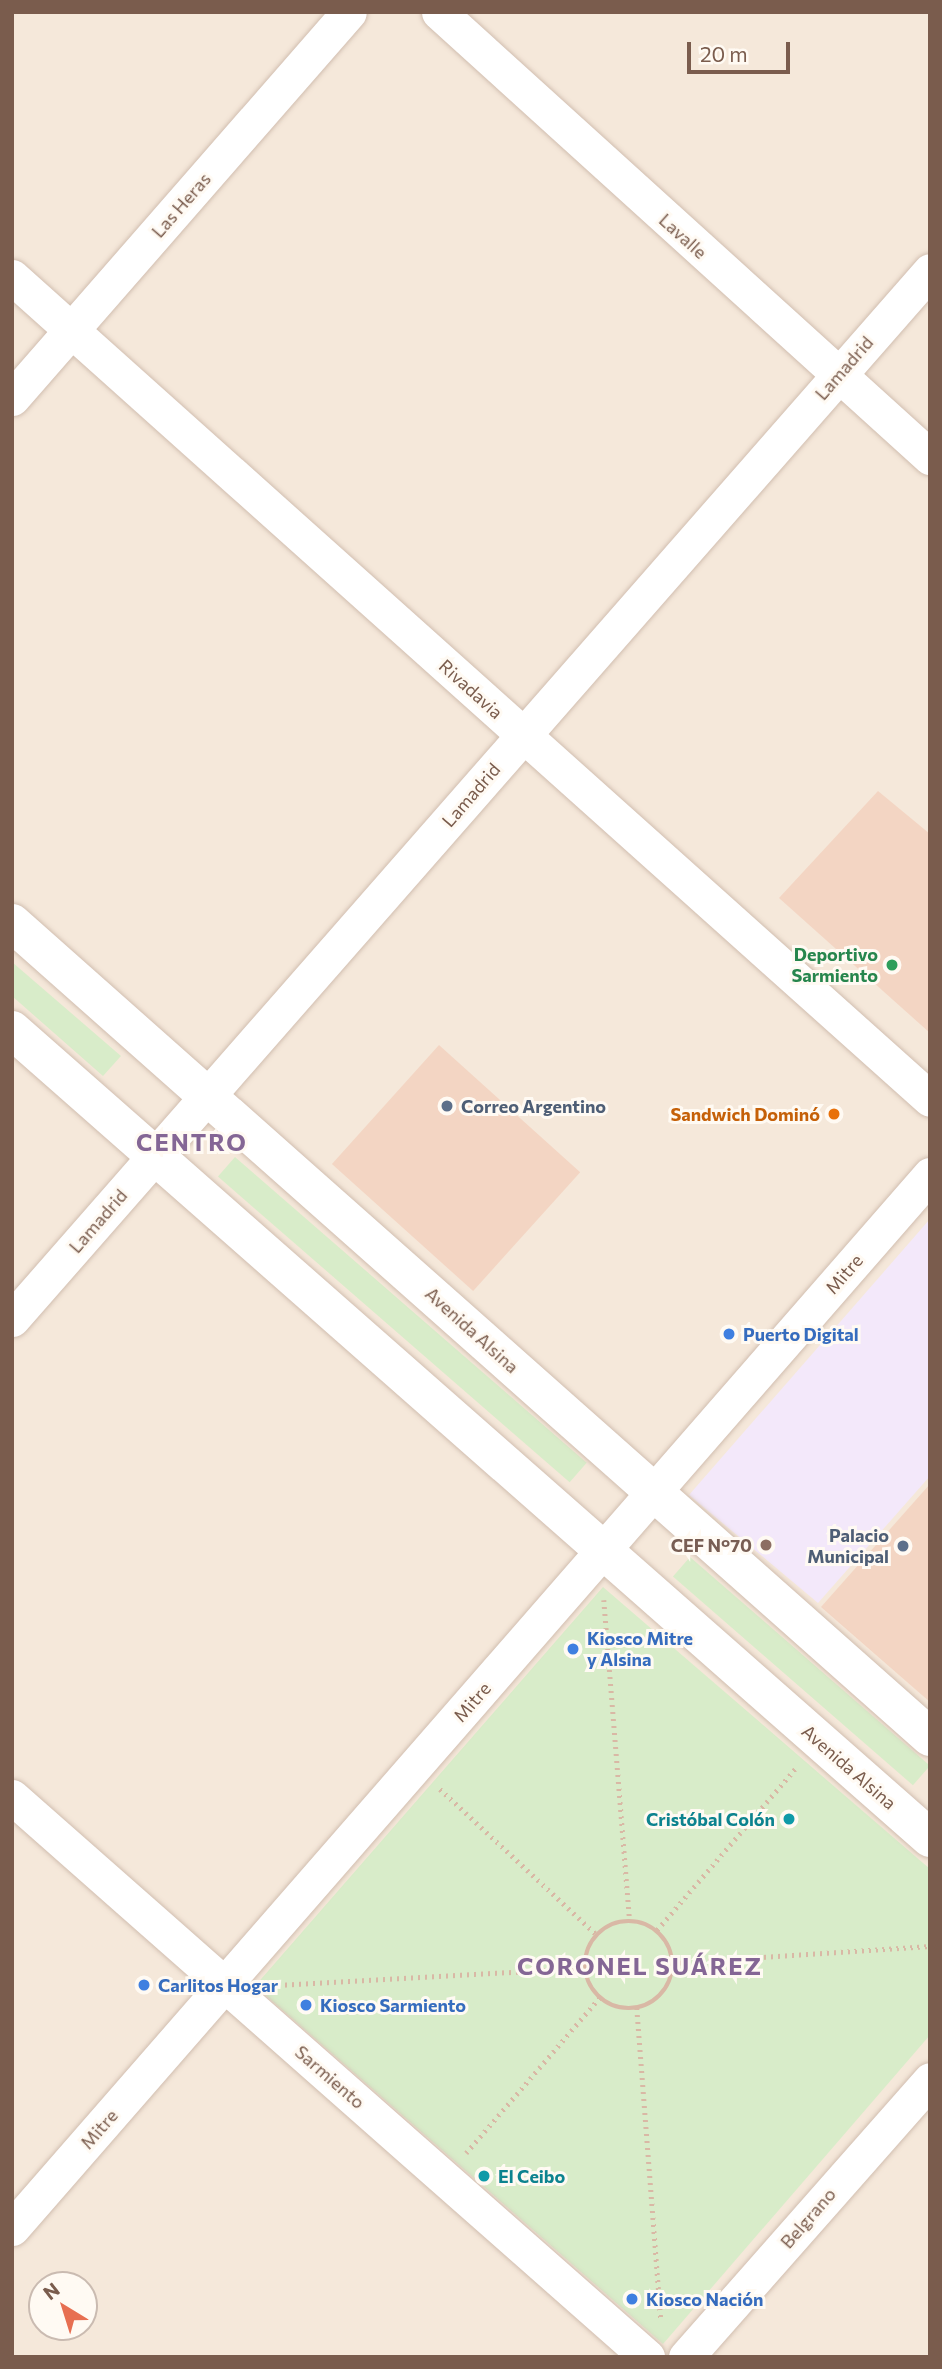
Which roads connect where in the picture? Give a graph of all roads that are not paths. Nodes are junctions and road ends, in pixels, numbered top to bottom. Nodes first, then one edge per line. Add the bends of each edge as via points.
1 (349, 12) edge
2 (439, 12) edge
3 (930, 271) edge
4 (12, 278) edge
5 (72, 330) junction
6 (837, 376) junction
7 (12, 398) edge
8 (930, 457) edge
9 (523, 736) junction
10 (12, 923) edge
11 (12, 1030) edge
12 (210, 1094) junction
13 (930, 1099) edge
14 (155, 1156) junction
15 (930, 1175) edge
16 (12, 1319) edge
17 (654, 1494) junction
18 (604, 1551) junction
19 (930, 1737) edge
20 (12, 1797) edge
21 (930, 1838) edge
22 (225, 1985) junction
23 (930, 2080) edge
24 (12, 2228) edge
25 (655, 2344) edge
26 (686, 2357) edge

1 - 5 street, Las Heras
2 - 6 street, Lavalle
3 - 6 street, Lamadrid
4 - 5 street, Rivadavia
5 - 7 street, Las Heras
5 - 9 street, Rivadavia
6 - 8 street, Lavalle
6 - 9 street, Lamadrid
9 - 12 street, Lamadrid
9 - 13 street, Rivadavia
10 - 12 main road, Avenida Alsina
11 - 14 main road, Avenida Alsina
12 - 14 street, Lamadrid
12 - 17 main road, Avenida Alsina
14 - 16 street, Lamadrid
14 - 18 main road, Avenida Alsina
15 - 17 street, Mitre
17 - 18 street, Mitre
17 - 19 main road, Avenida Alsina
18 - 21 main road, Avenida Alsina
18 - 22 street, Mitre
20 - 22 street, Sarmiento
22 - 24 street, Mitre
22 - 25 street, Sarmiento via 444,2178
23 - 26 street, Belgrano

